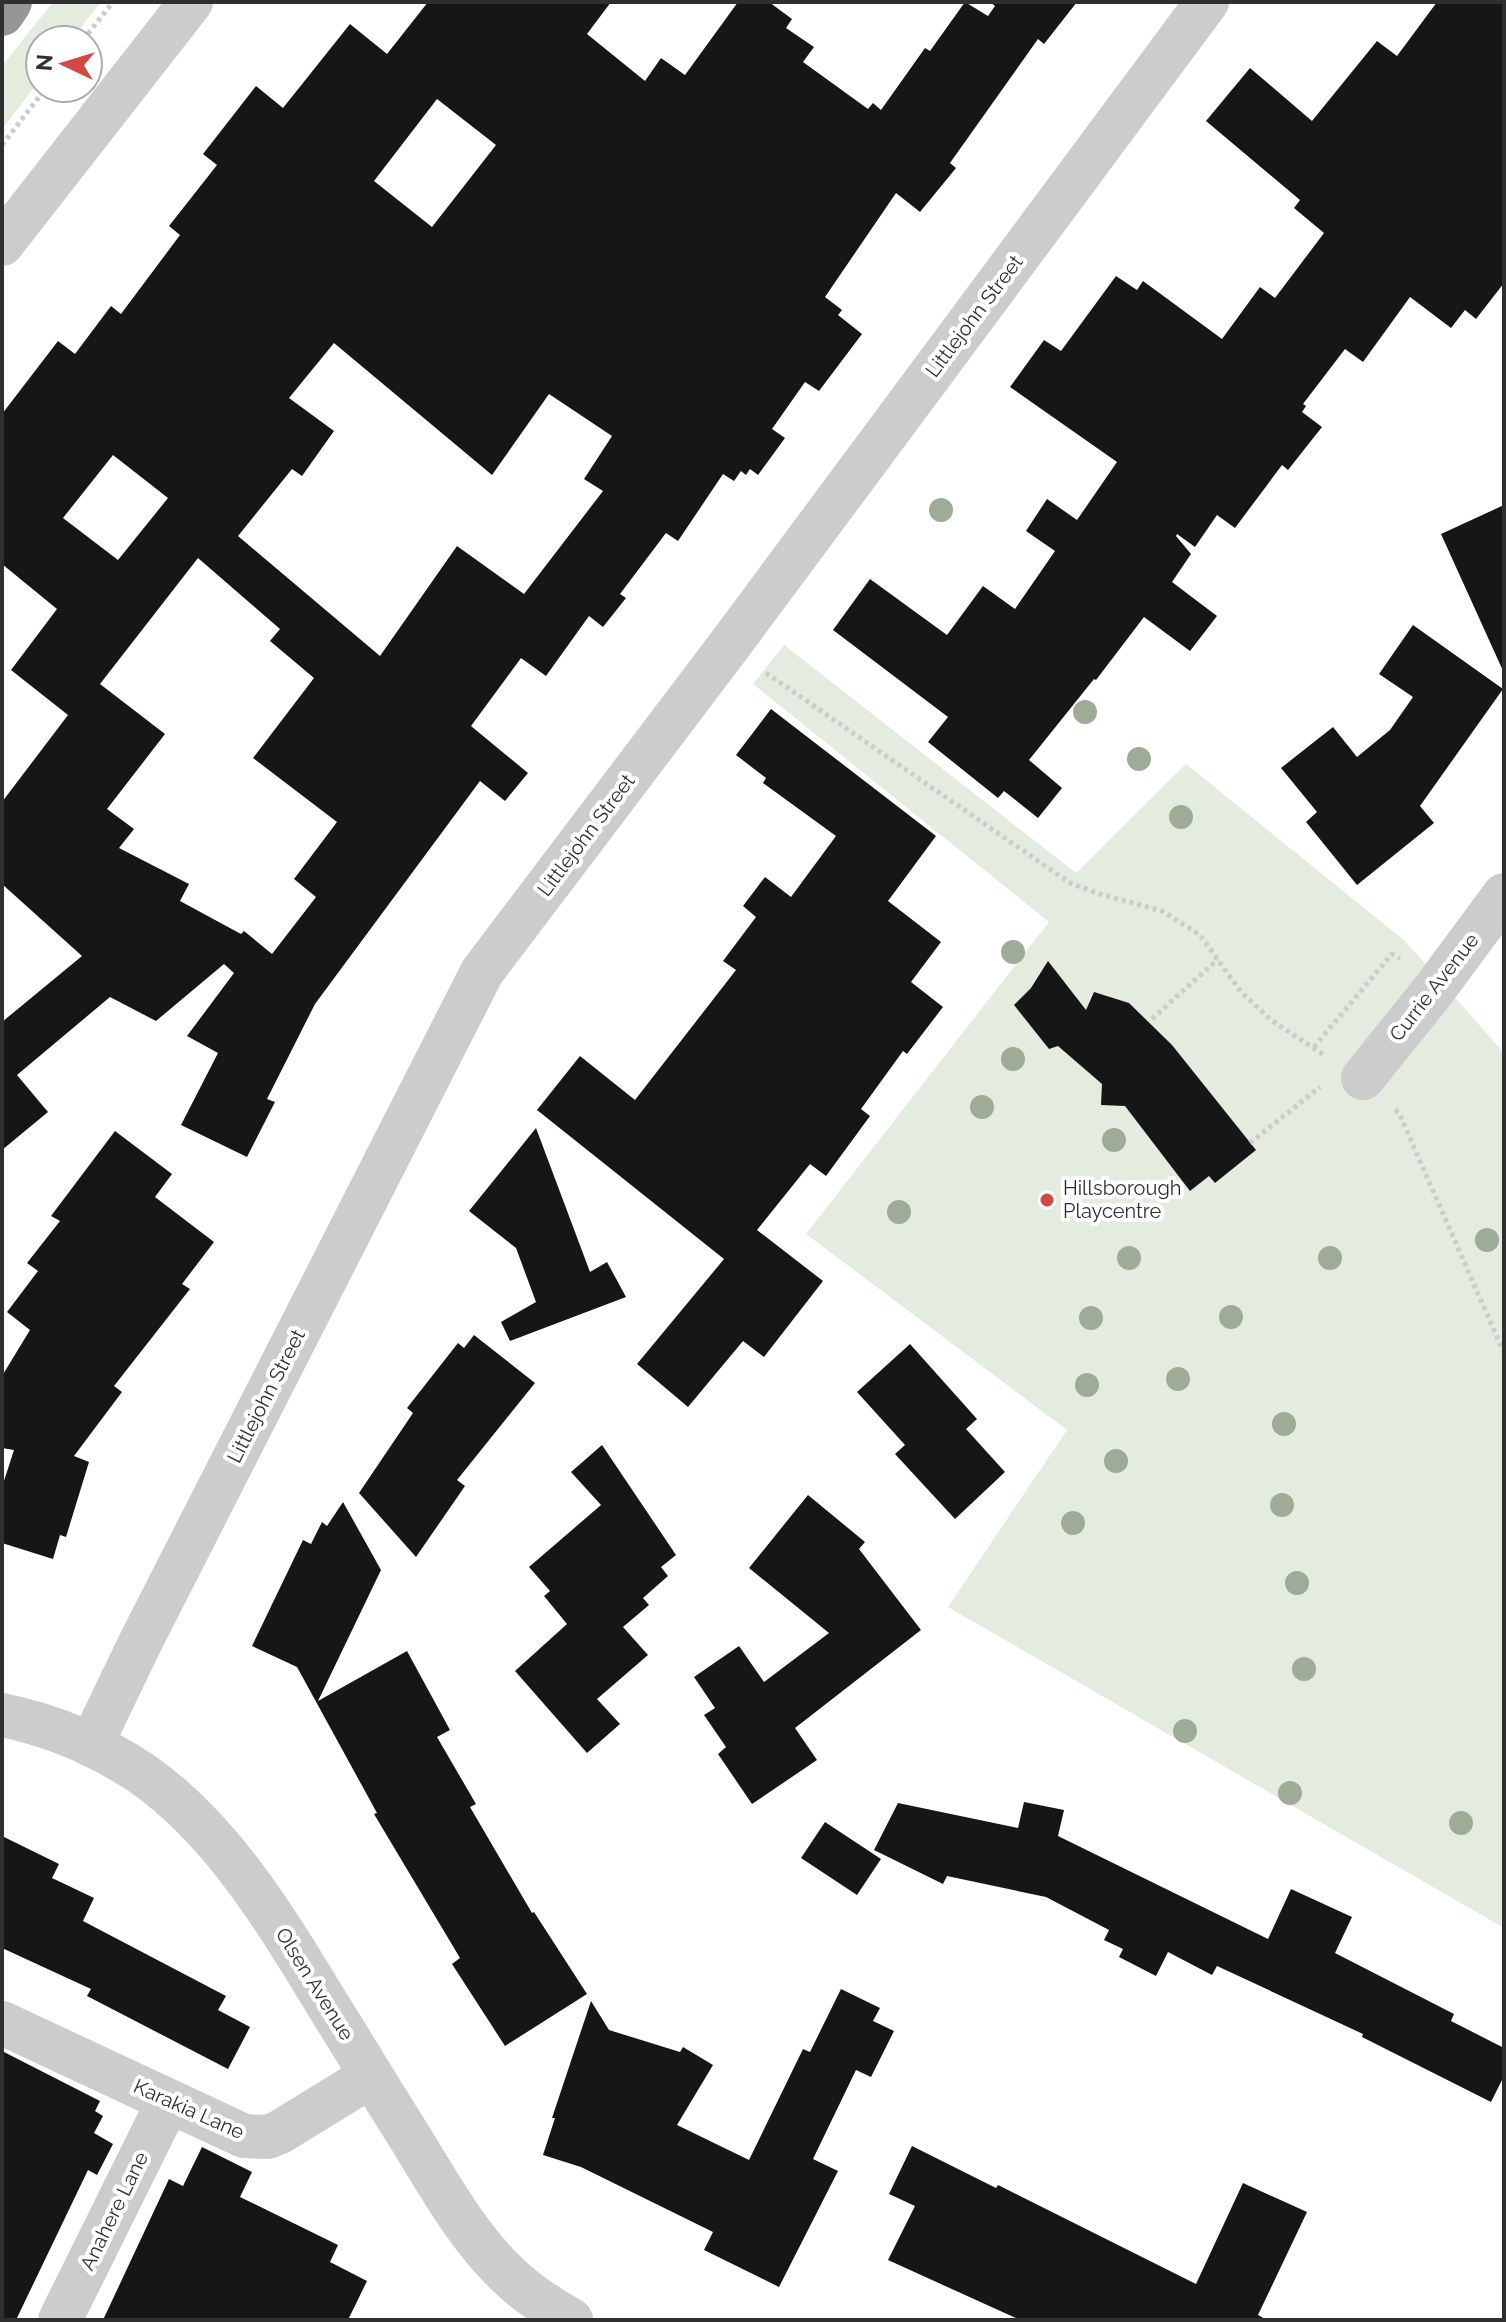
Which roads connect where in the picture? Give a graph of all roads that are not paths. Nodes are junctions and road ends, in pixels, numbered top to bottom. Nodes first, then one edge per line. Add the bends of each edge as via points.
1 (10, 2) edge
2 (191, 2) edge
3 (1207, 2) edge
4 (2, 14) edge
5 (2, 244) edge
6 (1504, 895) edge
7 (1354, 1081) road end
8 (2, 1715) edge
9 (91, 1745) junction
10 (2, 2023) edge
11 (371, 2076) junction
12 (168, 2102) junction
13 (60, 2320) edge
14 (571, 2320) edge

1 - 4 highway
2 - 5 street
3 - 9 street, Littlejohn Street via 482,972
6 - 7 street, Currie Avenue via 1433,991
8 - 9 street, Olsen Avenue via 39,1723
9 - 11 street, Olsen Avenue via 141,1773 235,1866 285,1934
10 - 12 street, Karakia Lane
11 - 12 street, Karakia Lane via 268,2137 233,2133
11 - 14 street, Olsen Avenue via 443,2191 496,2261 541,2302
12 - 13 street, Anahere Lane

